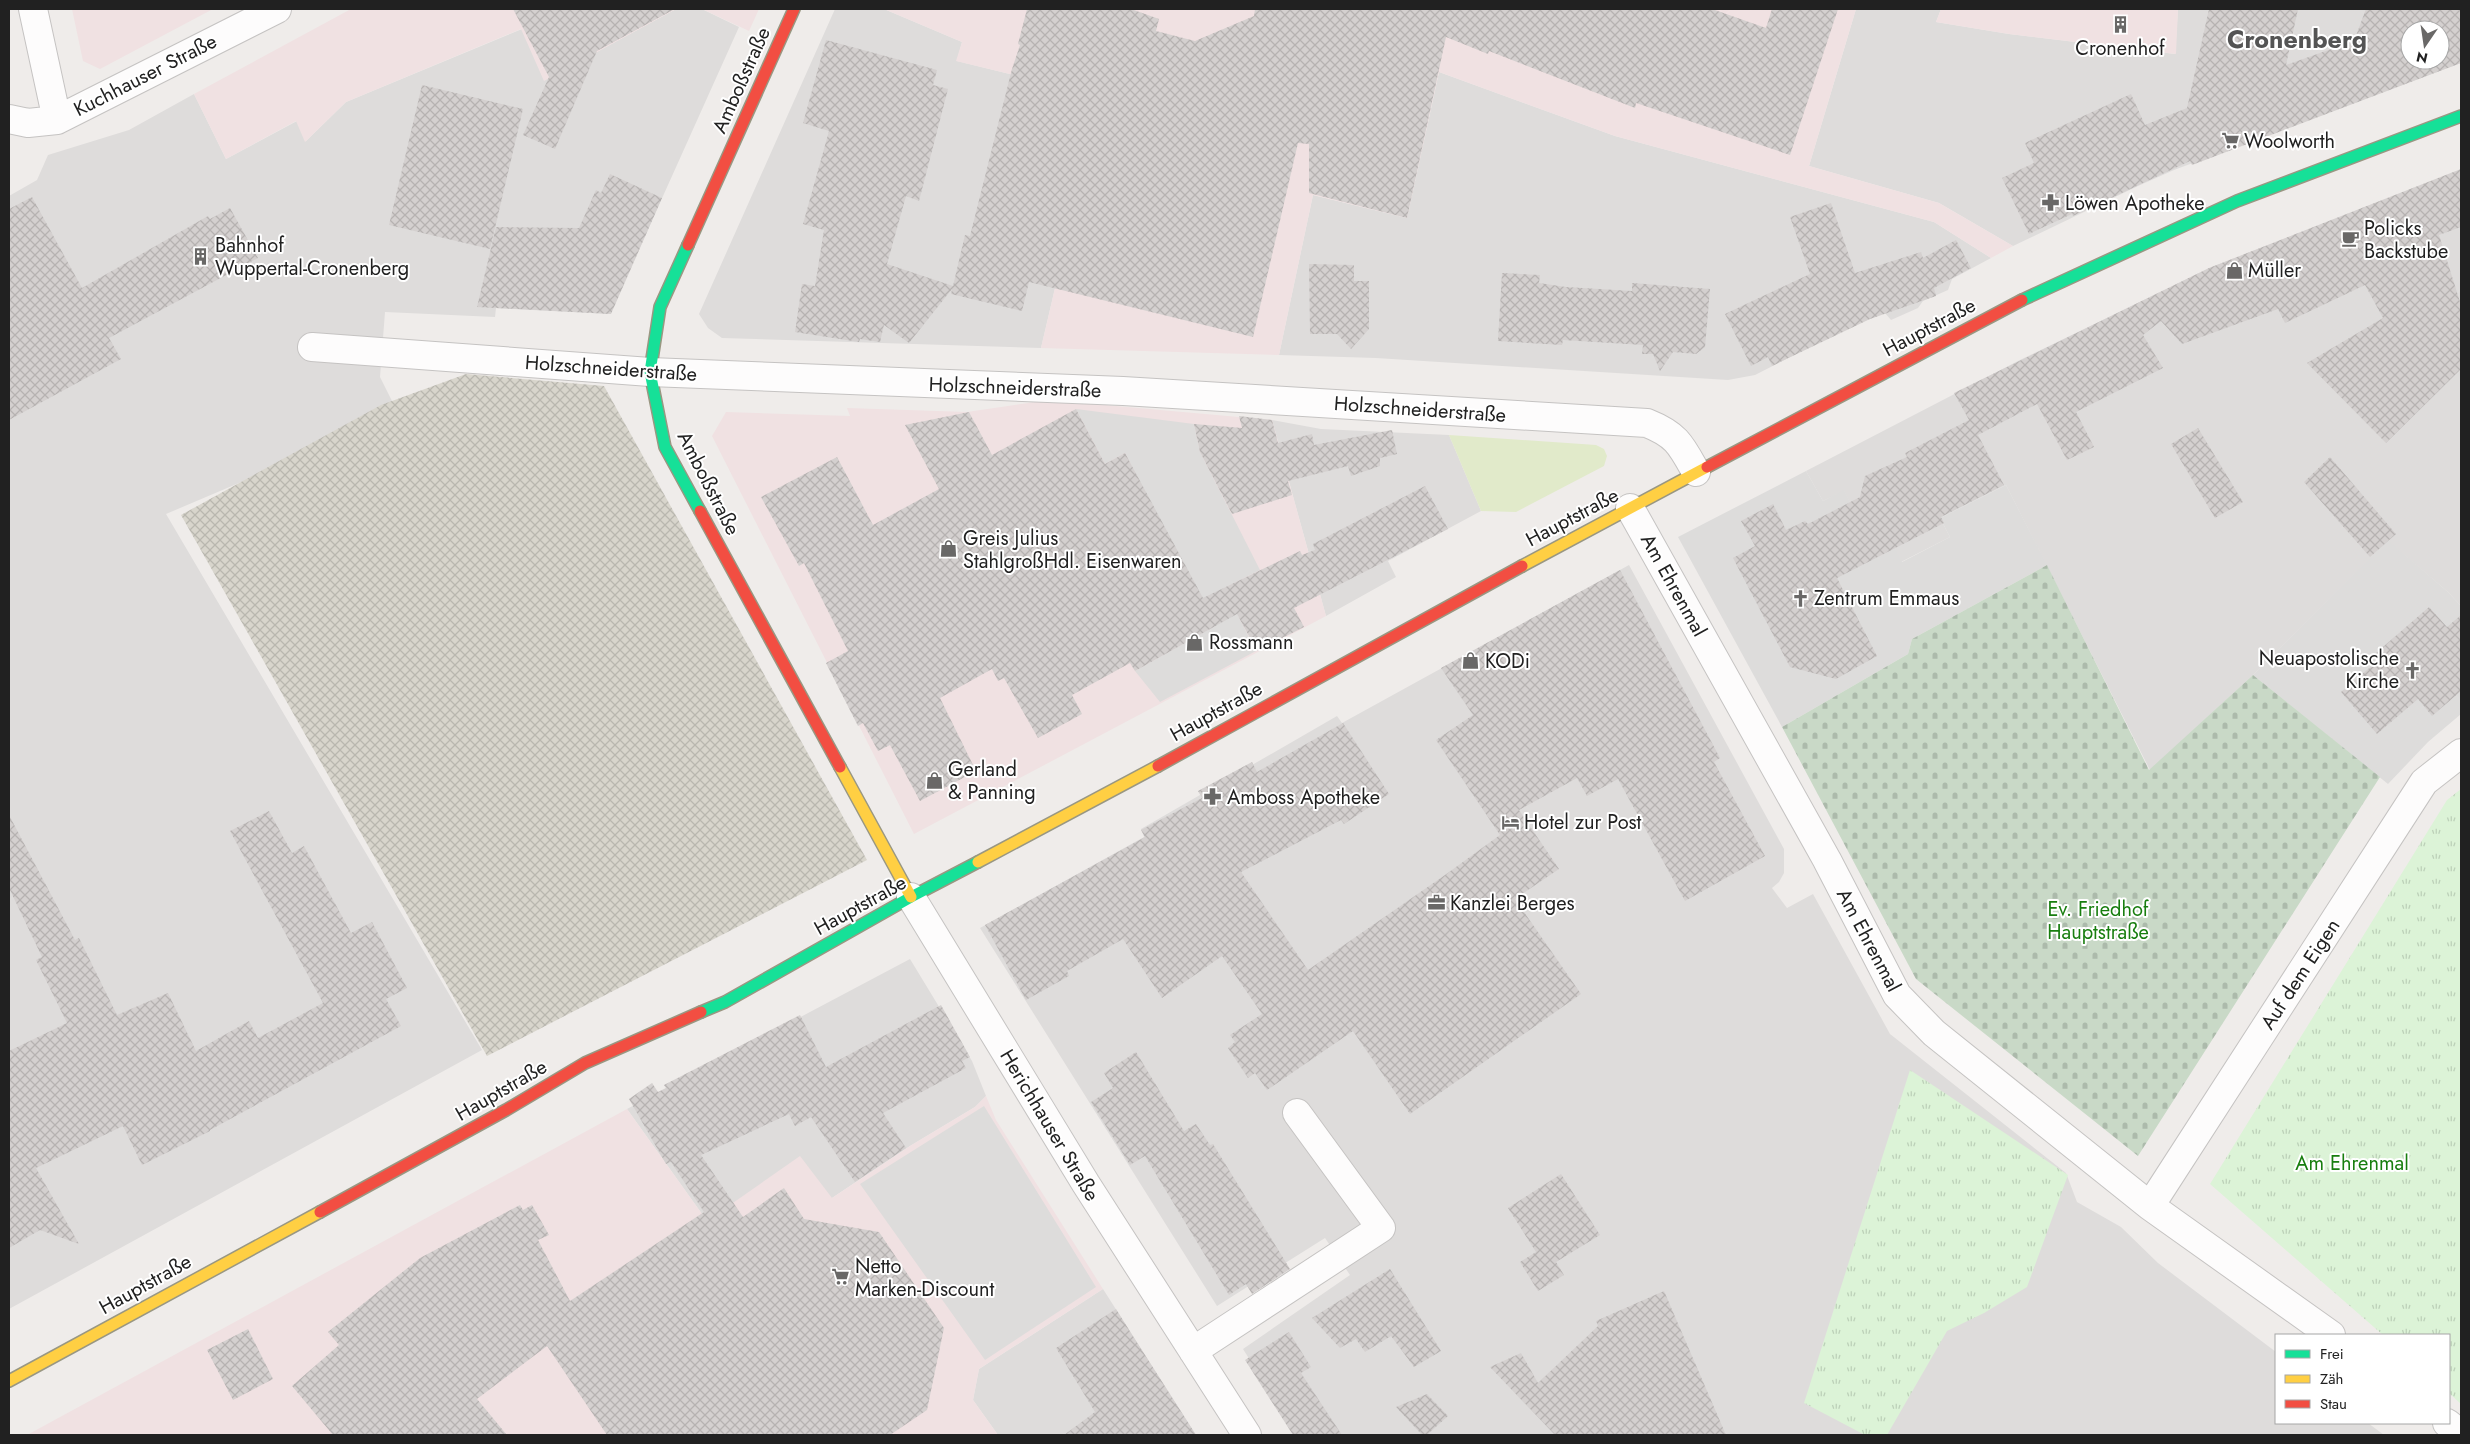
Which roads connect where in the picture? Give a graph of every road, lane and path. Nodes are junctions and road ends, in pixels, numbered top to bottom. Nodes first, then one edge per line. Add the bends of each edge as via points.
1 (33, 9) edge
2 (277, 9) edge
3 (794, 9) edge
4 (2461, 116) edge
5 (9, 119) edge
6 (58, 120) junction
7 (312, 347) dead end
8 (650, 372) junction
9 (1696, 472) junction
10 (1630, 508) junction
11 (2461, 753) edge
12 (911, 897) junction
13 (1297, 1113) dead end
14 (2150, 1206) junction
15 (2330, 1334) edge
16 (1193, 1351) junction
17 (9, 1381) edge
18 (2448, 1424) edge
19 (2461, 1434) edge
20 (1247, 1435) edge

1 - 6 street
2 - 6 street, Kuchhauser Straße
3 - 8 main road, Amboßstraße via 660,307
4 - 9 main road, Hauptstraße via 2237,201 2052,284
5 - 6 street, Kuchhauser Straße via 28,123
7 - 8 street, Holzschneiderstraße
8 - 9 street, Holzschneiderstraße via 1123,391 1647,423 1666,431 1680,445
8 - 12 main road, Amboßstraße via 665,447
9 - 10 main road, Hauptstraße
10 - 12 main road, Hauptstraße via 1279,697 1101,798
10 - 14 street, Am Ehrenmal via 1827,860 1896,995 1934,1033
11 - 14 street, Auf dem Eigen via 2424,782
12 - 16 street, Herichhauser Straße via 1086,1184
12 - 17 main road, Hauptstraße via 725,1002 586,1063 506,1110
13 - 16 street via 1381,1228
14 - 15 street, Am Ehrenmal
16 - 20 street, Herichhauser Straße
18 - 19 street

